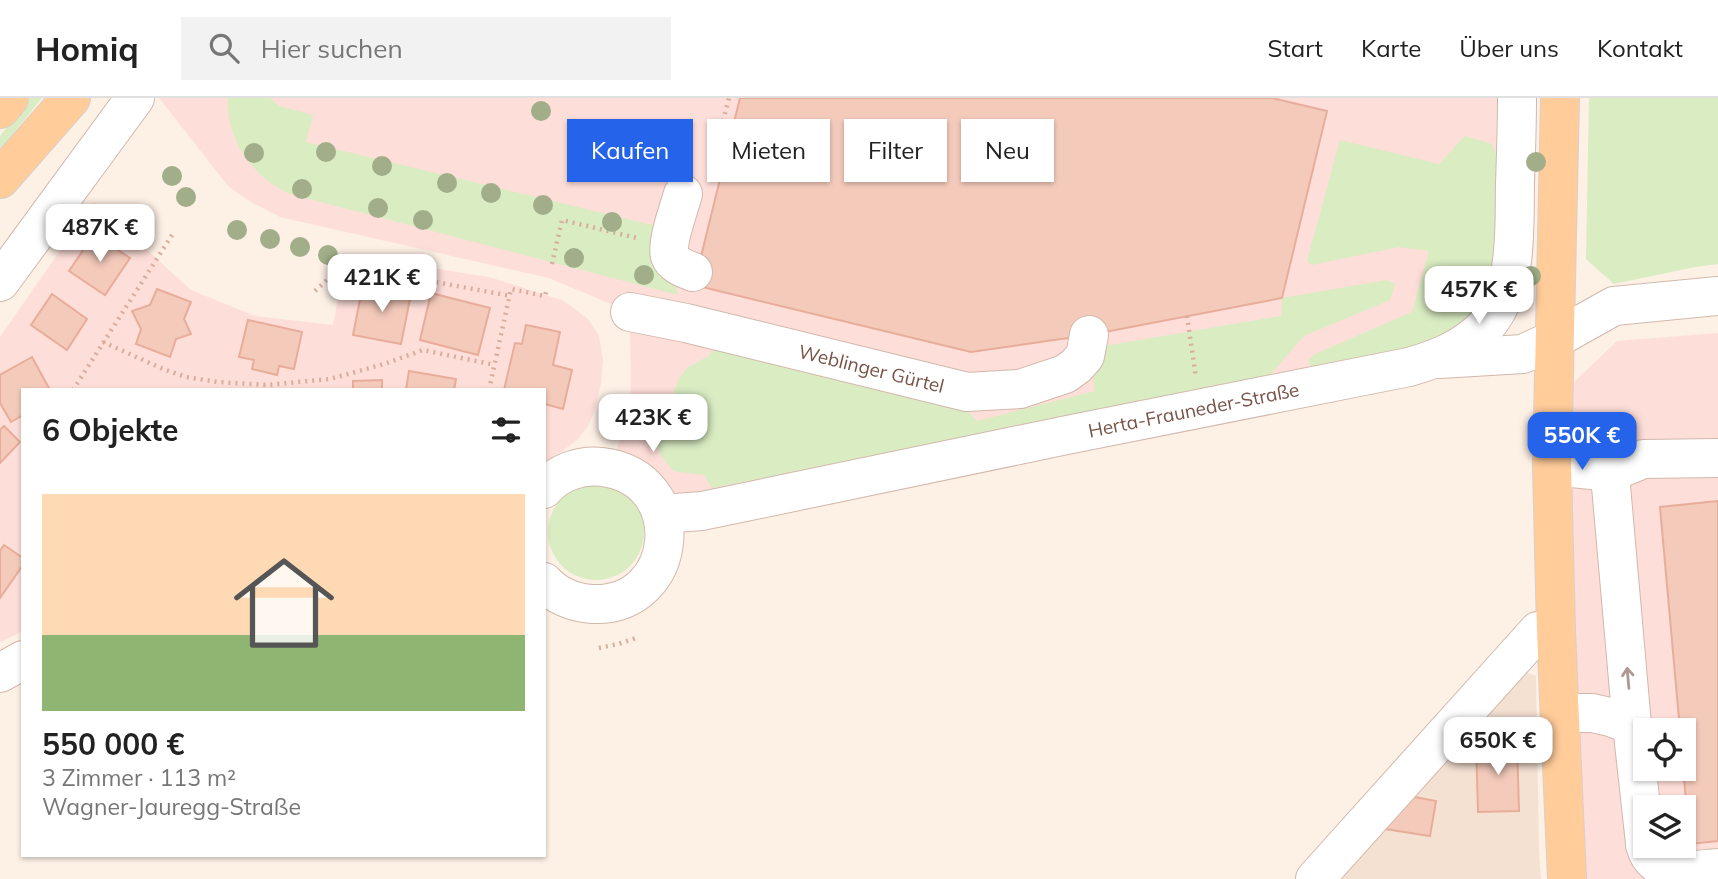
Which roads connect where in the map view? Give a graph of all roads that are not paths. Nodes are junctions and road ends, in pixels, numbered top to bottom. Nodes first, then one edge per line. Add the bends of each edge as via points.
1 (9, 98) edge
2 (135, 98) edge
3 (1517, 98) edge
4 (1560, 98) edge
5 (64, 107) edge
6 (0, 109) edge
7 (0, 179) edge
8 (0, 192) edge
9 (683, 194) dead end
10 (693, 272) dead end
11 (0, 282) edge
12 (1718, 296) edge
13 (631, 312) dead end
14 (1089, 335) dead end
15 (1555, 340) junction
16 (1438, 359) junction
17 (1718, 458) edge
18 (1552, 466) junction
19 (1612, 479) junction
20 (546, 486) edge
21 (662, 514) junction
22 (546, 584) edge
23 (1556, 631) junction
24 (21, 661) edge
25 (0, 673) edge
26 (1560, 713) junction
27 (1632, 725) junction
28 (1640, 795) edge
29 (1651, 858) edge
30 (1718, 868) edge
31 (1314, 879) edge
32 (1567, 879) edge

1 - 6 main road
2 - 11 street
3 - 16 street, Herta-Frauneder-Straße via 1514,244 1504,293 1485,326
4 - 15 main road
5 - 7 main road
5 - 8 main road
9 - 10 street via 670,255
12 - 15 street via 1614,306
13 - 14 street, Weblinger Gürtel via 967,392 1020,389 1065,374 1085,356
15 - 16 street via 1523,354
15 - 18 main road
16 - 21 street, Herta-Frauneder-Straße via 702,511
17 - 19 street via 1643,459
18 - 19 street
18 - 23 main road
27 -> 19 street
20 - 21 street via 568,471 592,465 615,468 636,478 652,494
21 - 22 street via 662,555 640,589 603,604 583,604
23 - 26 main road
23 - 31 street via 1538,631
24 - 25 street
26 - 27 street via 1592,713
26 - 32 main road
27 - 28 street
29 - 30 street via 1666,870

